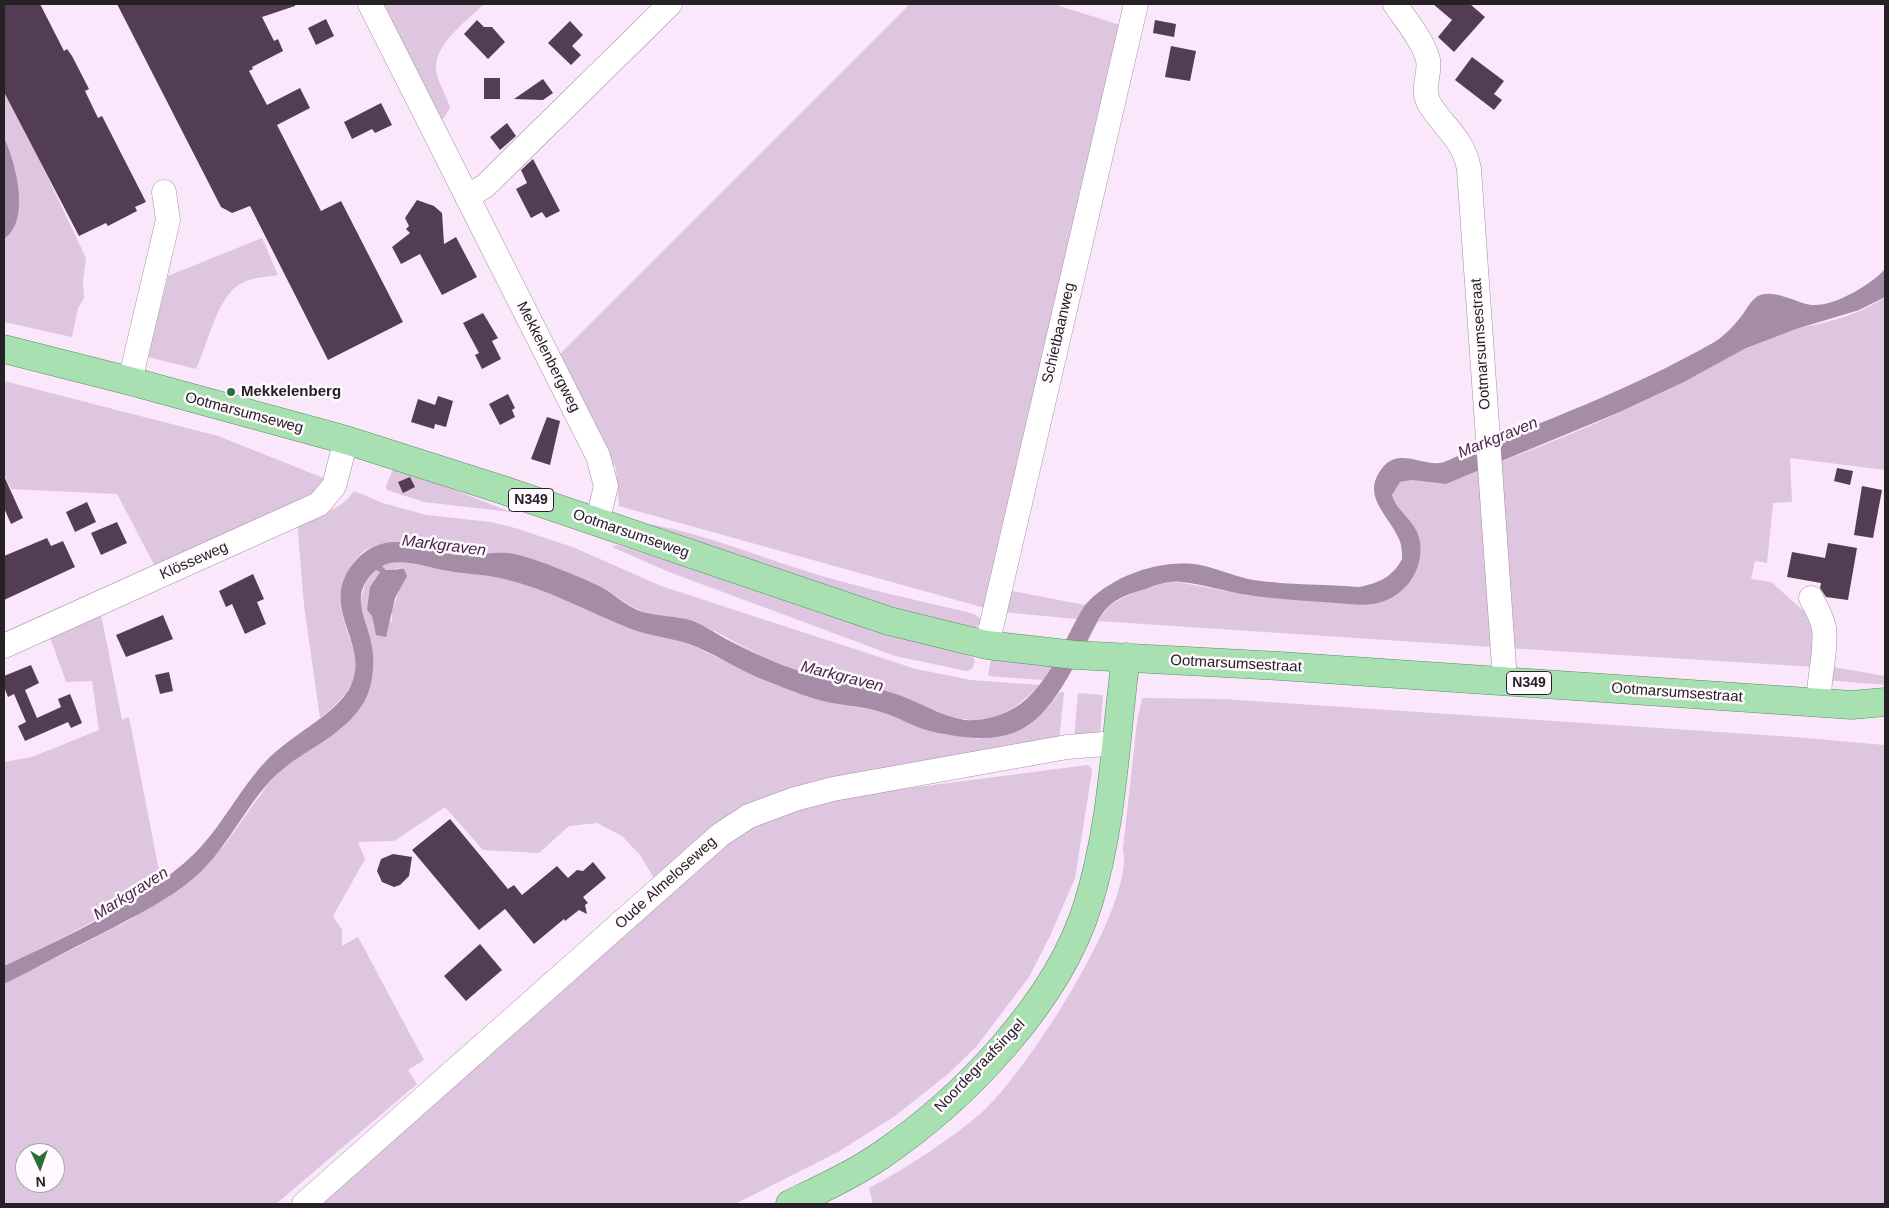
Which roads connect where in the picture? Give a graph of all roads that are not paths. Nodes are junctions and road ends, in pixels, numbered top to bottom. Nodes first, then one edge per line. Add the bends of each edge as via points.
1 (370, 4) edge
2 (670, 4) edge
3 (1395, 4) edge
4 (1134, 12) edge
5 (164, 192) dead end
6 (467, 197) junction
7 (4, 349) edge
8 (130, 381) junction
9 (346, 440) junction
10 (597, 523) junction
11 (1811, 598) dead end
12 (987, 645) junction
13 (4, 646) edge
14 (1057, 653) joint
15 (1126, 657) junction
16 (1505, 681) junction
17 (1819, 702) junction
18 (1885, 702) edge
19 (1852, 705) junction
20 (1885, 715) edge
21 (1117, 743) junction
22 (304, 1204) edge
23 (790, 1204) edge

1 - 6 street, Mekkelenbergweg
2 - 6 street via 485,186
3 - 16 street, Ootmarsumsestraat via 1425,50 1428,63 1424,89 1429,104 1460,141 1469,169
4 - 12 street, Schietbaanweg
5 - 8 street via 168,220
6 - 10 street, Mekkelenbergweg via 598,456 606,486
7 - 8 main road, Ootmarsumseweg / N349
8 - 9 main road, Ootmarsumseweg / N349
9 - 10 main road, Ootmarsumseweg / N349
9 - 13 street, Klösseweg via 334,486 319,504
10 - 12 main road, Ootmarsumseweg / N349 via 889,621
11 - 17 street via 1824,626
12 - 14 main road, Ootmarsumseweg / N349
14 - 15 main road, Ootmarsumsestraat / N349
15 - 16 main road, Ootmarsumsestraat / N349
15 - 21 main road, Noordegraafsingel
16 - 17 main road, Ootmarsumsestraat / N349
17 - 19 main road, Ootmarsumsestraat / N349
18 - 19 main road, Ootmarsumsestraat / N349
19 - 20 main road, Ootmarsumsestraat / N349
21 - 22 street, Oude Almeloseweg via 1067,747 833,789 749,816 712,842
21 - 23 main road, Noordegraafsingel via 1104,839 1088,905 1059,970 1016,1032 945,1106 880,1156

